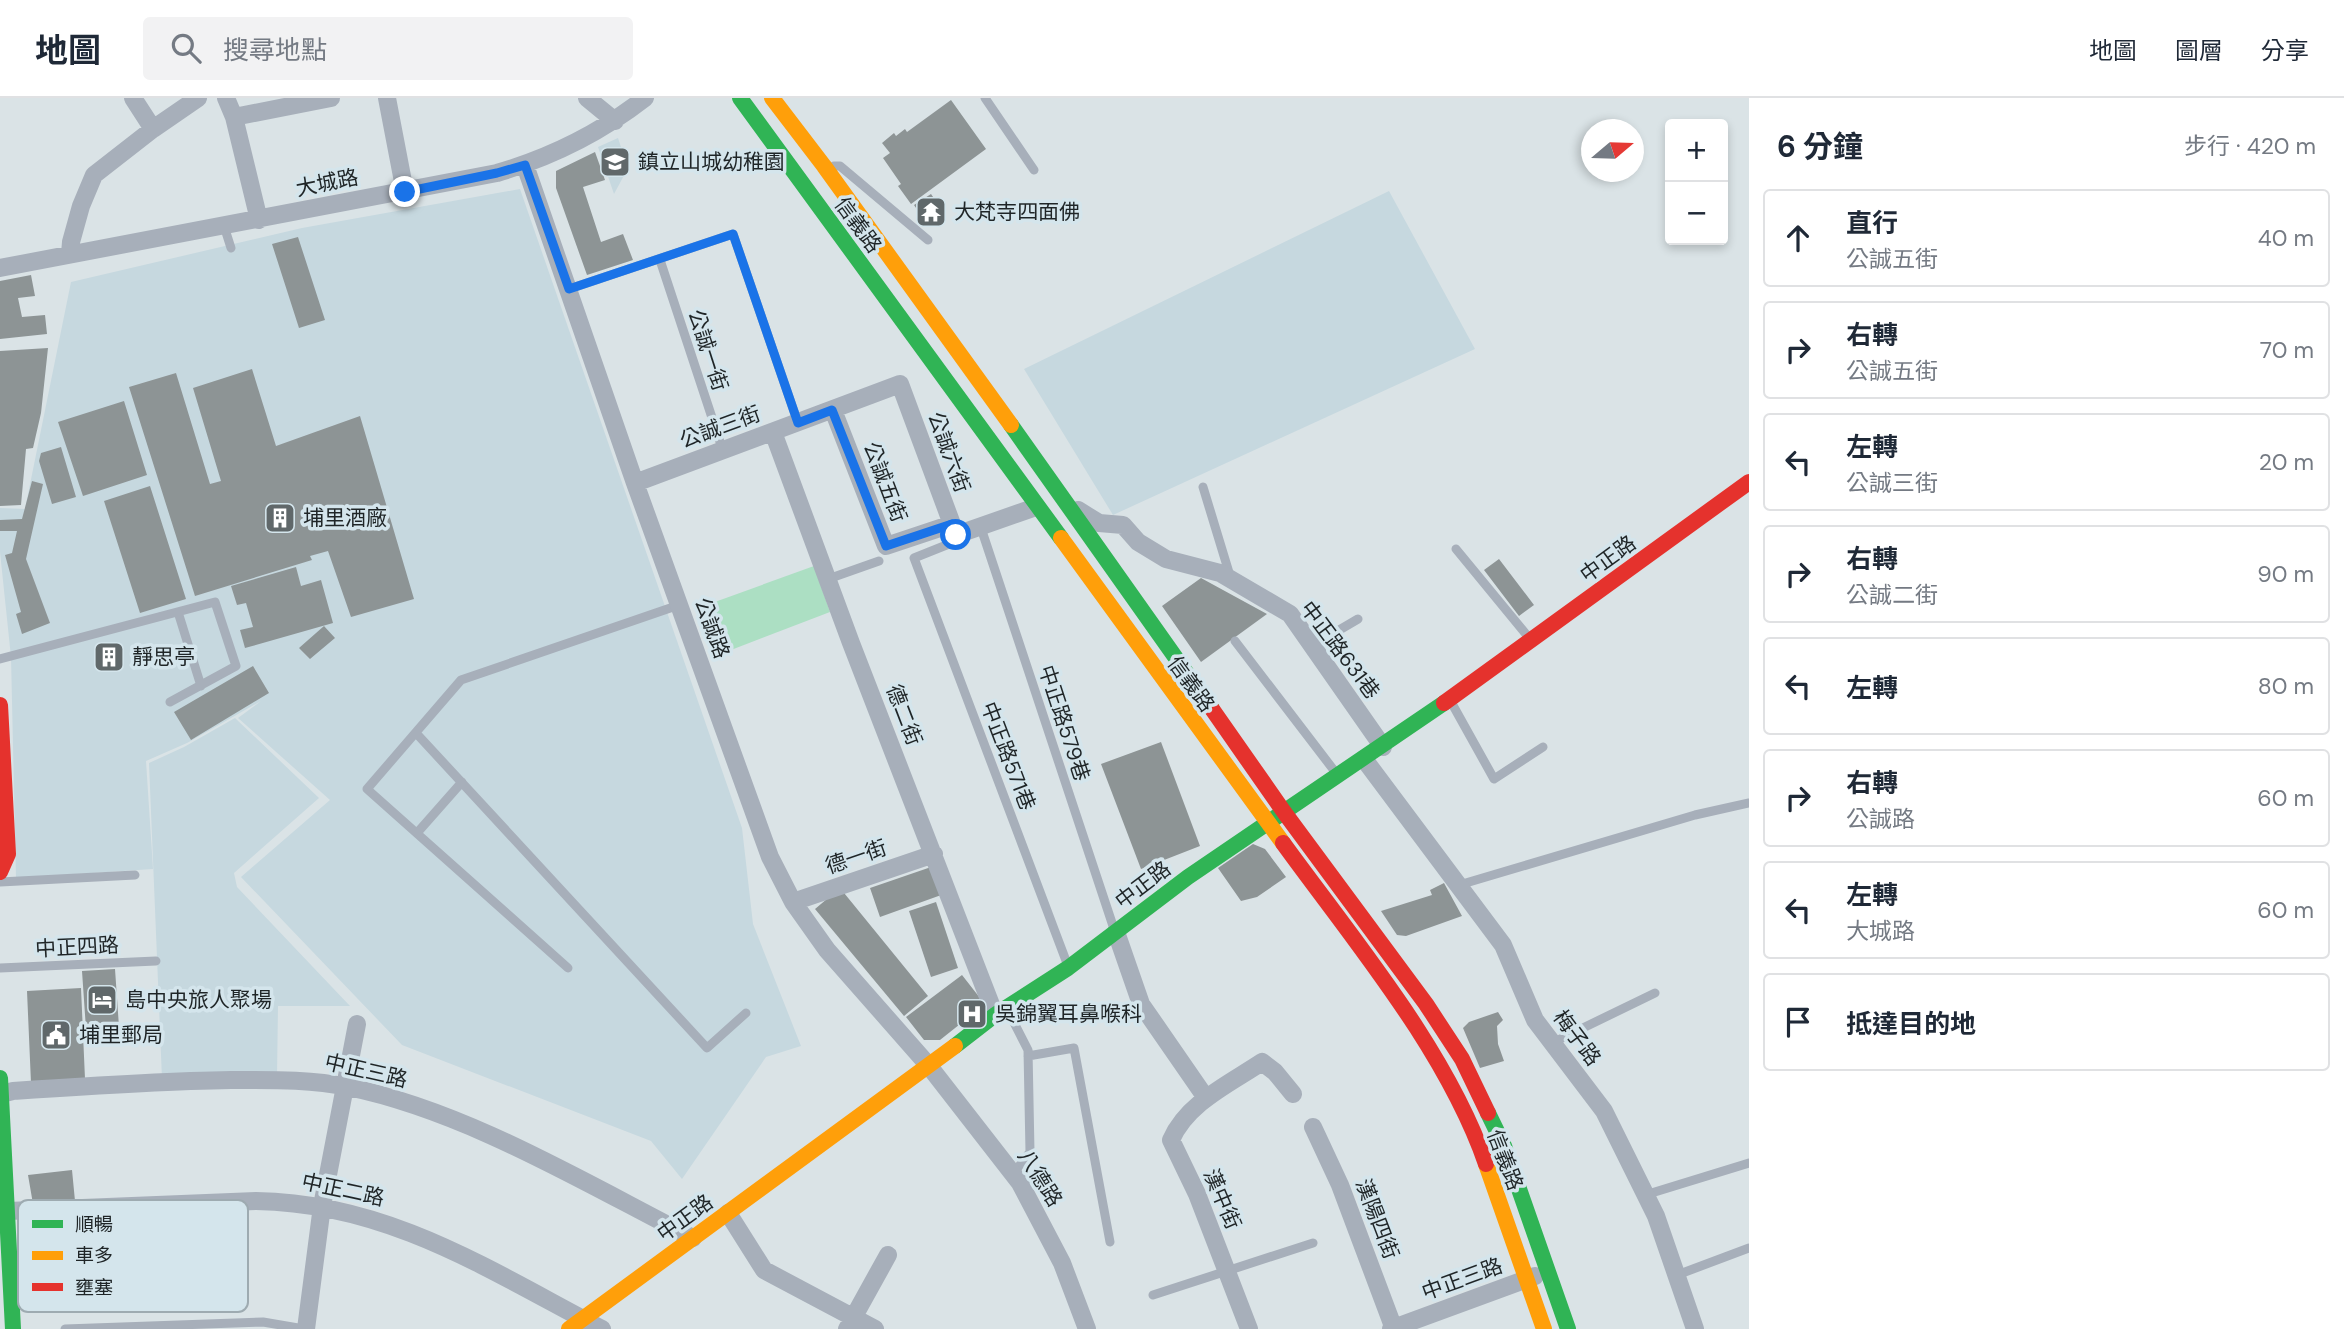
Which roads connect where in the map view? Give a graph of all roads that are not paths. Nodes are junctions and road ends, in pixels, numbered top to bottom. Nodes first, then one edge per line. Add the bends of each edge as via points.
1 (133, 98) edge
2 (198, 98) edge
3 (226, 98) edge
4 (331, 98) edge
5 (387, 98) edge
6 (587, 98) edge
7 (740, 98) edge
8 (772, 98) edge
9 (985, 98) edge
10 (636, 101) edge
11 (234, 117) junction
12 (615, 121) junction
13 (153, 128) junction
14 (525, 165) junction
15 (824, 166) junction
16 (1034, 170) dead end
17 (405, 192) junction
18 (259, 219) junction
19 (225, 226) junction
20 (928, 240) dead end
21 (231, 248) dead end
22 (70, 254) junction
23 (660, 260) junction
24 (0, 268) edge
25 (569, 289) junction
26 (900, 384) joint
27 (832, 410) junction
28 (798, 423) junction
29 (1010, 425) junction
30 (773, 432) junction
31 (988, 439) junction
32 (723, 451) junction
33 (1749, 482) edge
34 (635, 483) junction
35 (1203, 487) dead end
36 (1066, 502) junction
37 (1036, 507) junction
38 (980, 525) junction
39 (954, 530) junction
40 (1455, 548) dead end
41 (878, 561) dead end
42 (828, 579) junction
43 (1232, 579) junction
44 (679, 605) junction
45 (178, 612) junction
46 (1358, 619) dead end
47 (1235, 641) dead end
48 (1531, 641) junction
49 (1312, 646) junction
50 (0, 659) edge
51 (201, 686) junction
52 (1450, 699) junction
53 (170, 702) dead end
54 (0, 705) edge
55 (416, 733) junction
56 (1383, 747) junction
57 (1543, 747) dead end
58 (1364, 759) junction
59 (1338, 776) junction
60 (462, 782) junction
61 (1749, 803) edge
62 (1284, 812) junction
63 (1267, 823) junction
64 (417, 833) junction
65 (934, 854) junction
66 (0, 872) edge
67 (135, 875) dead end
68 (0, 882) edge
69 (1459, 885) junction
70 (793, 902) junction
71 (1116, 932) junction
72 (156, 961) dead end
73 (0, 968) edge
74 (568, 968) dead end
75 (1068, 968) junction
76 (1655, 993) dead end
77 (1001, 1011) junction
78 (746, 1013) dead end
79 (357, 1024) dead end
80 (1552, 1043) junction
81 (1028, 1056) junction
82 (929, 1066) junction
83 (1, 1086) edge
84 (346, 1086) junction
85 (1293, 1094) dead end
86 (1206, 1098) junction
87 (1313, 1127) dead end
88 (1749, 1163) edge
89 (1013, 1174) junction
90 (1646, 1195) junction
91 (248, 1201) edge
92 (322, 1206) junction
93 (8, 1211) junction
94 (18, 1211) edge
95 (728, 1213) junction
96 (693, 1238) junction
97 (1110, 1242) dead end
98 (1313, 1243) dead end
99 (1749, 1248) edge
100 (888, 1255) dead end
101 (1227, 1271) junction
102 (1548, 1271) junction
103 (1677, 1275) junction
104 (1526, 1280) junction
105 (1153, 1295) dead end
106 (850, 1323) edge
107 (575, 1324) edge
108 (13, 1329) edge
109 (65, 1329) edge
110 (305, 1329) edge
111 (602, 1329) edge
112 (876, 1329) edge
113 (1087, 1329) edge
114 (1249, 1329) edge
115 (1393, 1329) edge
116 (1544, 1329) edge
117 (1568, 1329) edge
118 (1695, 1329) edge

1 - 13 street
2 - 13 street
3 - 11 street
4 - 11 street
5 - 17 street
6 - 12 street
7 - 31 main road, 信義路
8 - 15 main road, 信義路
9 - 16 lane
10 - 12 street, 大城路
11 - 18 street
12 - 14 street, 大城路
13 - 22 street via 94,175
14 - 17 street, 大城路
14 - 25 street, 公誠路
15 - 20 lane via 841,166
15 - 29 main road, 信義路
17 - 18 street, 大城路
18 - 19 street, 大城路
19 - 21 lane
19 - 22 street, 大城路
22 - 24 street, 大城路
23 - 25 lane
23 - 28 lane via 733,234
23 - 32 lane, 公誠一街
25 - 34 street, 公誠路
26 - 27 street, 公誠三街
26 - 39 street, 公誠六街
27 - 28 street, 公誠三街
27 - 39 street, 公誠五街 via 886,546
28 - 30 street, 公誠三街
29 - 31 main road
29 - 36 main road, 信義路
30 - 32 street, 公誠三街
30 - 42 street, 德二街
31 - 37 main road, 信義路
32 - 34 street, 公誠三街
33 - 48 main road, 中正路
34 - 44 street, 公誠路
35 - 43 lane
36 - 43 street, 中正路631巷 via 1099,523 1123,525 1138,542 1166,559
36 - 62 main road, 信義路
37 - 38 street
37 - 63 main road, 信義路
38 - 39 street
38 - 71 lane, 中正路579巷
39 - 75 lane, 中正路571巷 via 949,544 914,558
40 - 48 lane
41 - 42 lane
42 - 65 street, 德二街
43 - 49 street, 中正路631巷 via 1290,614
44 - 55 lane via 461,680
44 - 70 street, 公誠路 via 770,857
45 - 50 lane
45 - 51 lane
45 - 51 lane via 215,602 236,666
46 - 49 lane
47 - 59 lane
48 - 52 main road, 中正路
49 - 56 street, 中正路631巷
51 - 53 lane
52 - 56 main road, 中正路
52 - 57 lane via 1494,779
54 - 66 main road via 8,854
55 - 60 lane
55 - 64 lane via 367,789
56 - 58 main road, 中正路
58 - 59 main road, 中正路
58 - 69 street, 梅子路
59 - 62 main road, 中正路
60 - 64 lane
60 - 78 lane via 707,1048
61 - 69 lane
62 - 63 main road, 中正路
62 - 102 main road, 信義路 via 1462,1059 1504,1146
63 - 71 main road, 中正路
63 - 104 main road, 信義路 via 1442,1067 1483,1154
64 - 74 lane
65 - 70 street, 德一街
65 - 77 street, 德二街
67 - 68 lane
69 - 80 street, 梅子路 via 1503,945 1535,1020
70 - 82 street, 公誠路 via 827,950
71 - 75 main road, 中正路
71 - 86 street via 1141,1004
72 - 73 lane, 中正四路
75 - 77 main road, 中正路
76 - 80 lane
77 - 81 lane
77 - 82 main road, 中正路
79 - 84 street
80 - 90 street, 梅子路 via 1604,1111
81 - 89 lane via 1030,1152
81 - 97 lane via 1074,1048
82 - 89 street, 八德路
82 - 95 main road, 中正路
83 - 84 street, 中正三路 via 13,1091 279,1080
83 - 93 main road
84 - 92 street
84 - 96 street, 中正三路 via 439,1114
85 - 86 street via 1262,1062
86 - 101 street, 漢中街 via 1178,1124 1171,1140
87 - 115 street, 漢陽四街 via 1340,1185
88 - 90 lane
89 - 113 street, 八德路 via 1062,1263
90 - 103 street, 梅子路
91 - 92 street, 中正二路
92 - 107 street, 中正二路 via 437,1242
92 - 110 street
93 - 94 street, 中正二路
93 - 108 main road
95 - 96 main road, 中正路
95 - 106 street via 764,1270
96 - 107 main road, 中正路
98 - 101 lane
99 - 103 lane
100 - 106 street
101 - 105 lane
101 - 114 street, 漢中街
102 - 104 street, 中正三路
102 - 117 main road, 信義路
103 - 118 street, 梅子路
104 - 115 street, 中正三路
104 - 116 main road, 信義路
106 - 112 street
107 - 111 street, 中正二路
109 - 110 lane via 263,1322

